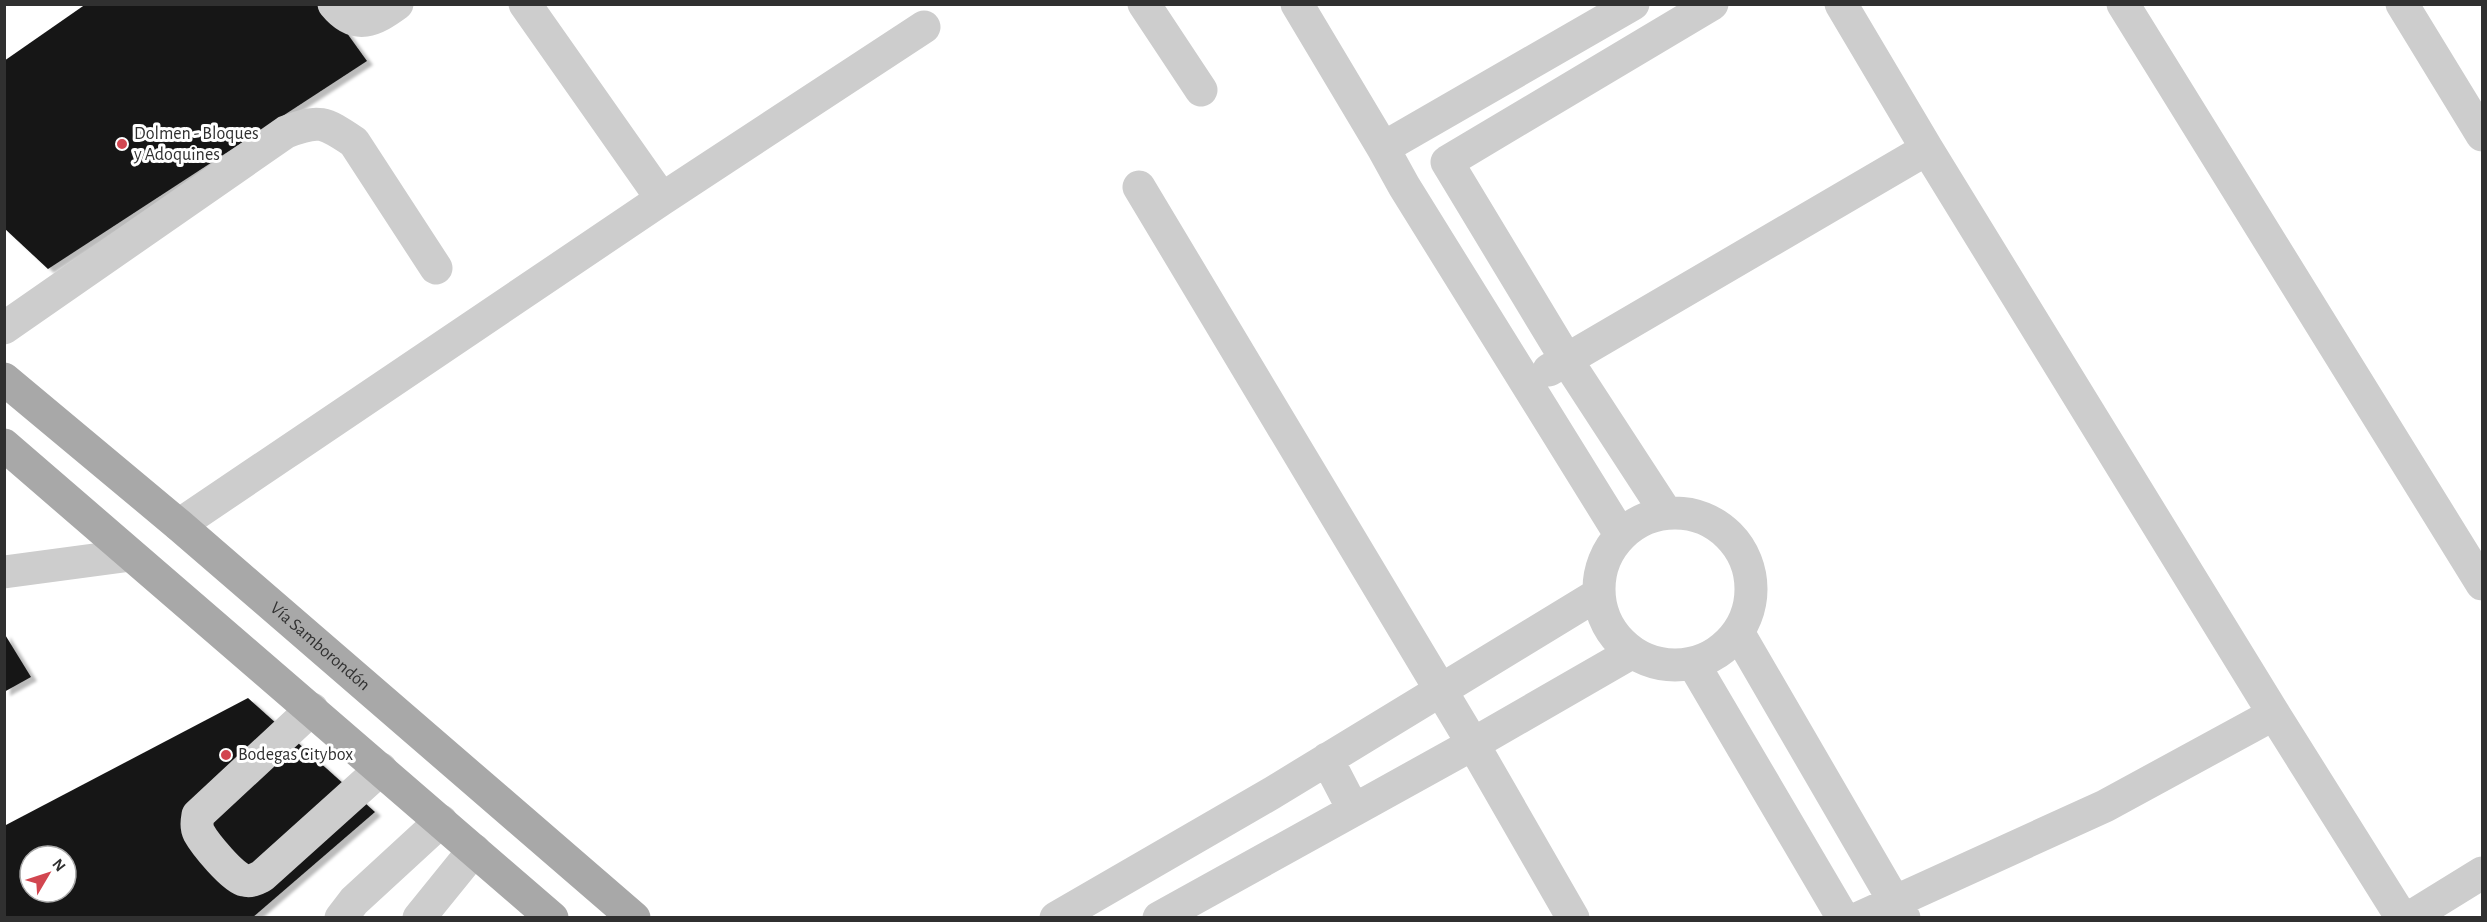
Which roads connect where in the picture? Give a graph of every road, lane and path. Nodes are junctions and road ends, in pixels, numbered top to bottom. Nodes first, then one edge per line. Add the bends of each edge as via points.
1 (334, 4) edge
2 (397, 4) edge
3 (525, 4) edge
4 (1144, 4) edge
5 (1297, 4) edge
6 (1633, 4) edge
7 (1712, 4) edge
8 (1841, 4) edge
9 (2123, 4) edge
10 (2402, 4) edge
11 (924, 27) dead end
12 (1201, 90) dead end
13 (1425, 126) junction
14 (2482, 135) edge
15 (1383, 148) junction
16 (1927, 149) junction
17 (1447, 162) junction
18 (1404, 186) junction
19 (1139, 187) dead end
20 (662, 199) junction
21 (436, 268) dead end
22 (4, 328) edge
23 (1566, 359) junction
24 (4, 379) edge
25 (1527, 383) junction
26 (4, 445) edge
27 (1665, 511) junction
28 (178, 525) junction
29 (1620, 534) junction
30 (131, 555) junction
31 (4, 572) edge
32 (2482, 584) edge
33 (1597, 595) junction
34 (1739, 634) junction
35 (1631, 653) junction
36 (1693, 663) junction
37 (1440, 690) junction
38 (312, 709) junction
39 (2274, 714) junction
40 (1473, 744) junction
41 (1327, 759) junction
42 (381, 769) junction
43 (1353, 809) junction
44 (441, 821) junction
45 (474, 850) junction
46 (1163, 856) junction
47 (2482, 873) edge
48 (1189, 901) junction
49 (1899, 909) edge
50 (1062, 916) edge
51 (341, 918) edge
52 (419, 918) edge
53 (552, 918) edge
54 (633, 918) edge
55 (1159, 918) edge
56 (1573, 918) edge
57 (1843, 918) edge
58 (1859, 918) edge
59 (2402, 918) edge
60 (2409, 918) edge

1 - 2 street via 345,15 366,21 376,20
3 - 20 street
4 - 12 street
5 - 15 street
6 - 13 street
7 - 17 street
8 - 16 street
9 - 32 street
10 - 14 street
11 - 20 street
13 - 15 street
13 - 17 street
15 - 18 street
16 - 23 street
16 - 39 street
17 - 18 street
17 - 23 street
18 - 25 street
19 - 37 street
20 - 28 street
21 - 22 street via 354,142 334,129 312,122 286,132
23 - 25 street
23 - 27 street
24 - 28 main road, Vía Samborondón
25 - 29 street
26 - 30 main road
27 - 29 street via 1642,518
27 - 34 street via 1703,516 1730,535 1748,564 1752,597
28 - 54 main road, Vía Samborondón
29 - 33 street via 1601,564
30 - 31 street
30 - 38 main road
33 - 35 street via 1612,633
33 - 37 street
34 - 36 street via 1721,651
34 - 49 street
35 - 36 street via 1665,665
35 - 40 street
36 - 57 street
37 - 40 street
37 - 41 street
38 - 42 main road
38 - 42 street via 198,815 199,832 232,873 242,880 253,881 262,876
39 - 49 street via 2106,806
39 - 59 street
40 - 43 street
40 - 56 street
41 - 43 street
41 - 46 street
42 - 44 main road
43 - 48 street
44 - 45 main road
44 - 51 street via 354,901
45 - 52 street
45 - 53 main road
46 - 48 street
46 - 50 street
47 - 60 street
48 - 55 street
49 - 58 street

